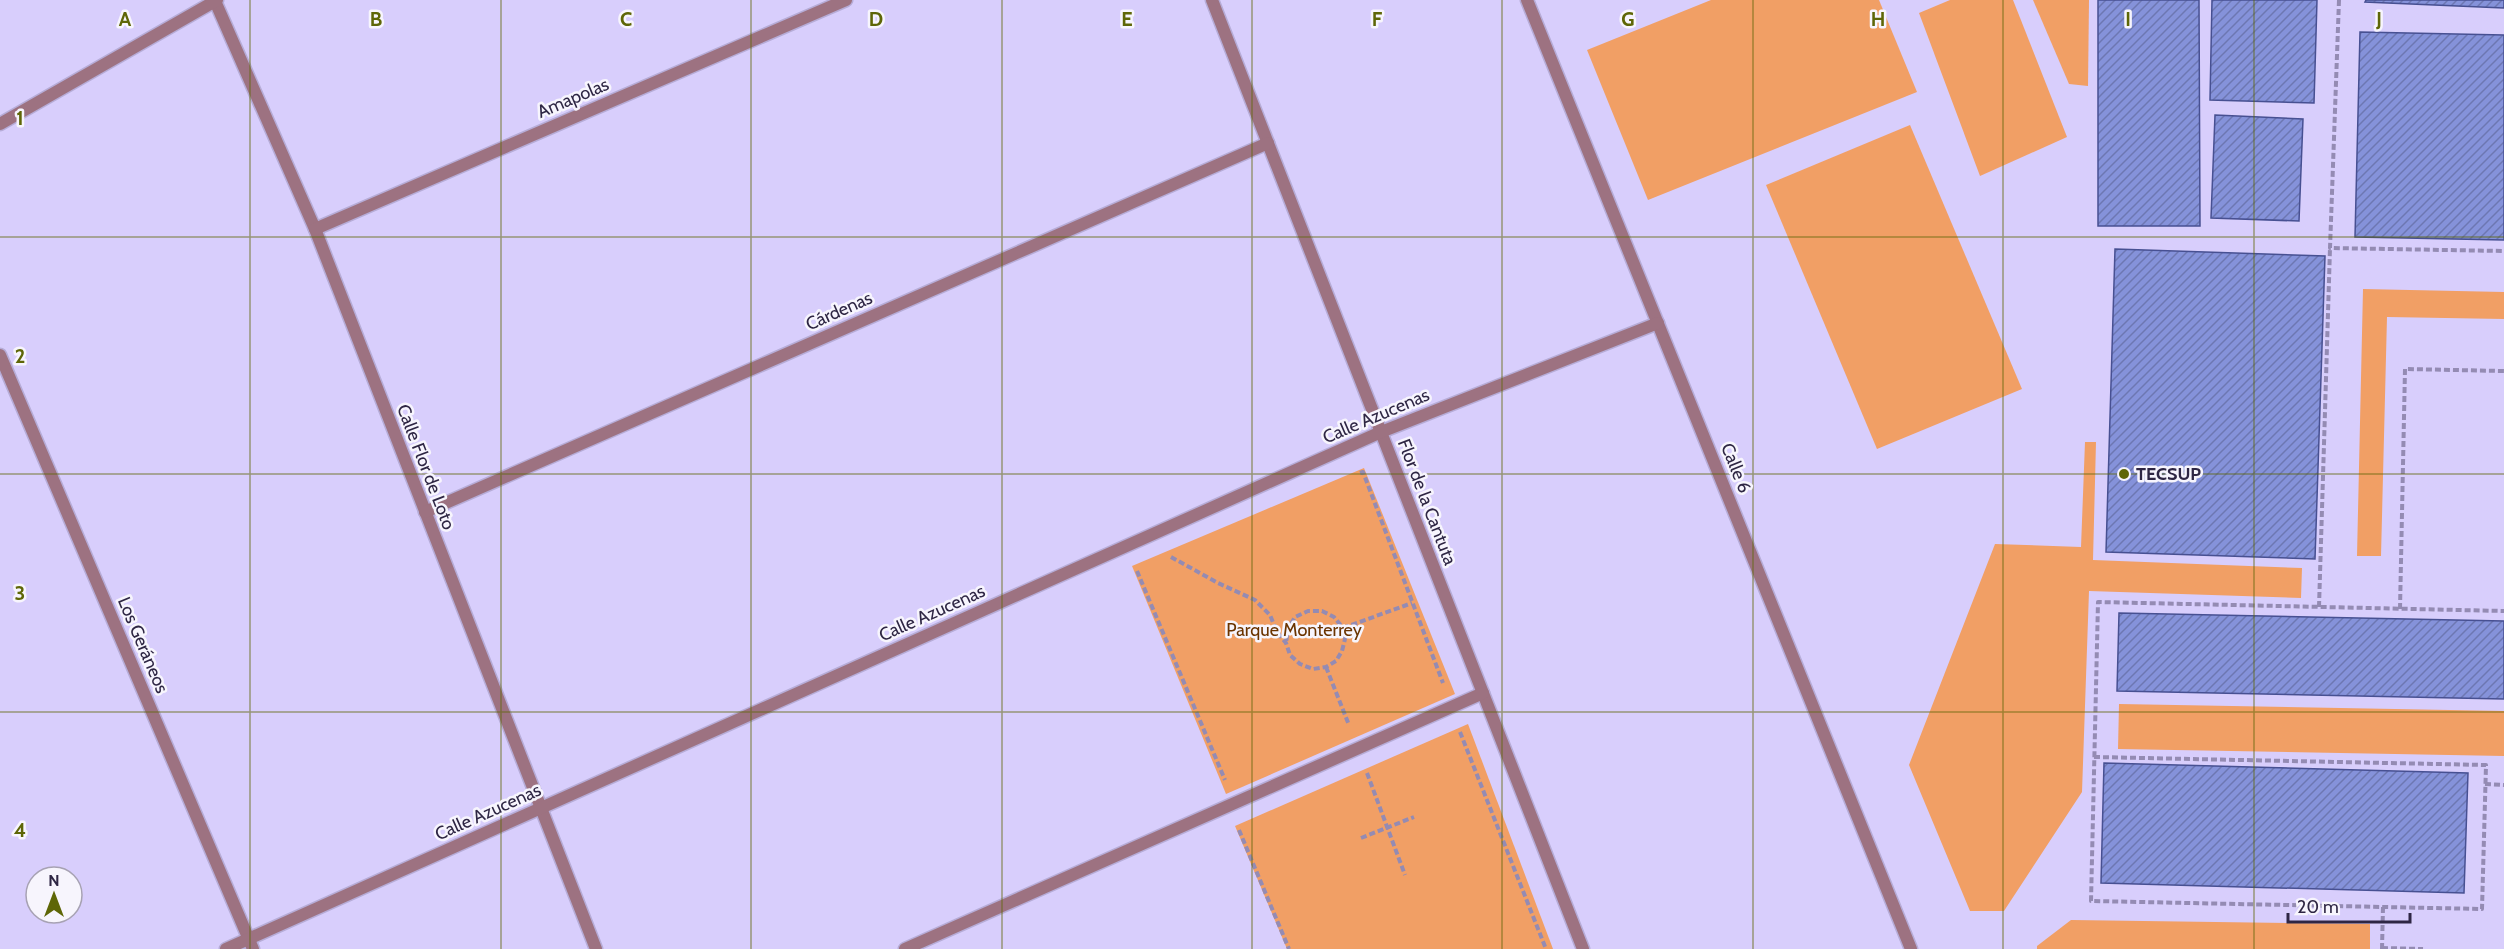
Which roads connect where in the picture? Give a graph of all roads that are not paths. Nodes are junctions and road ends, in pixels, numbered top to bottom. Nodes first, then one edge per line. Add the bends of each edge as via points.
1 (846, 0) edge
2 (1212, 0) edge
3 (1527, 0) edge
4 (216, 1) edge
5 (0, 124) edge
6 (1268, 143) junction
7 (315, 229) junction
8 (1658, 323) junction
9 (0, 355) edge
10 (1381, 432) junction
11 (425, 512) junction
12 (1483, 693) junction
13 (539, 808) junction
14 (251, 944) edge
15 (226, 949) edge
16 (596, 949) edge
17 (904, 949) edge
18 (1582, 949) edge
19 (1911, 949) edge

1 - 7 street, Amapolas
2 - 6 street, Flor de la Cantuta
3 - 8 street, Calle 6
4 - 5 street
4 - 7 street, Calle Flor de Loto
6 - 10 street, Flor de la Cantuta
6 - 11 street, Cárdenas
7 - 11 street, Calle Flor de Loto
8 - 10 street, Calle Azucenas
8 - 19 street, Calle 6
9 - 14 street, Los Geráneos
10 - 12 street, Flor de la Cantuta
10 - 13 street, Calle Azucenas
11 - 13 street, Calle Flor de Loto
12 - 17 street
12 - 18 street, Flor de la Cantuta
13 - 14 street, Calle Azucenas
13 - 16 street, Calle Flor de Loto
14 - 15 street, Calle Azucenas

